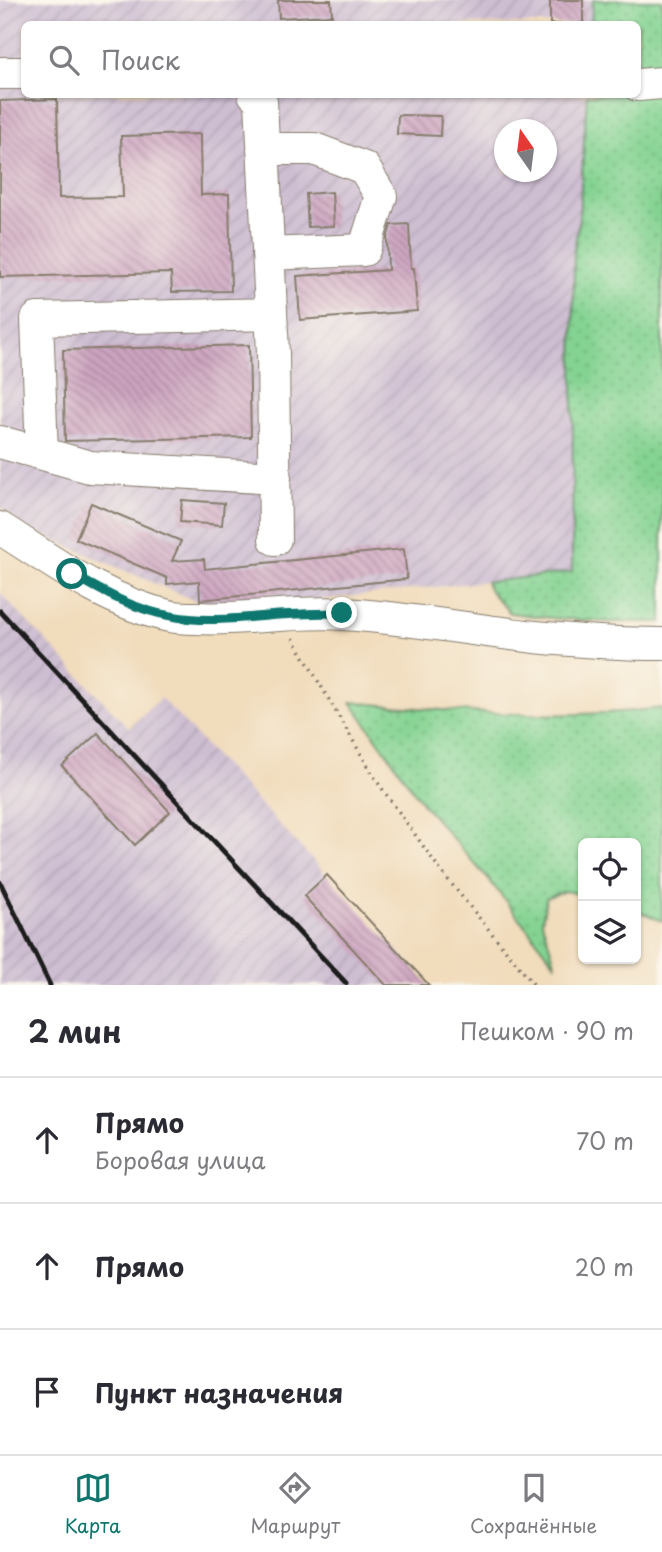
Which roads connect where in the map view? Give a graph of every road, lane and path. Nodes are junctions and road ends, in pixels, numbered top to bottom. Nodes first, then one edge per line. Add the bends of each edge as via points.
1 (0, 73) edge
2 (21, 73) edge
3 (662, 83) edge
4 (641, 85) edge
5 (258, 98) edge
6 (263, 149) junction
7 (268, 254) junction
8 (271, 314) junction
9 (0, 442) edge
10 (42, 453) junction
11 (275, 478) junction
12 (0, 528) edge
13 (275, 539) dead end
14 (280, 615) junction
15 (662, 645) edge
16 (534, 985) edge

1 - 2 street
3 - 4 street
5 - 6 street
6 - 7 street
6 - 7 street via 314,149 364,168 381,196 364,250
7 - 8 street
8 - 10 street via 37,319
8 - 11 street
9 - 10 street
10 - 11 street via 90,467
11 - 13 street
12 - 14 street via 107,594 137,607 171,617
14 - 15 street via 342,613 557,639
14 - 16 path via 376,780 441,871

